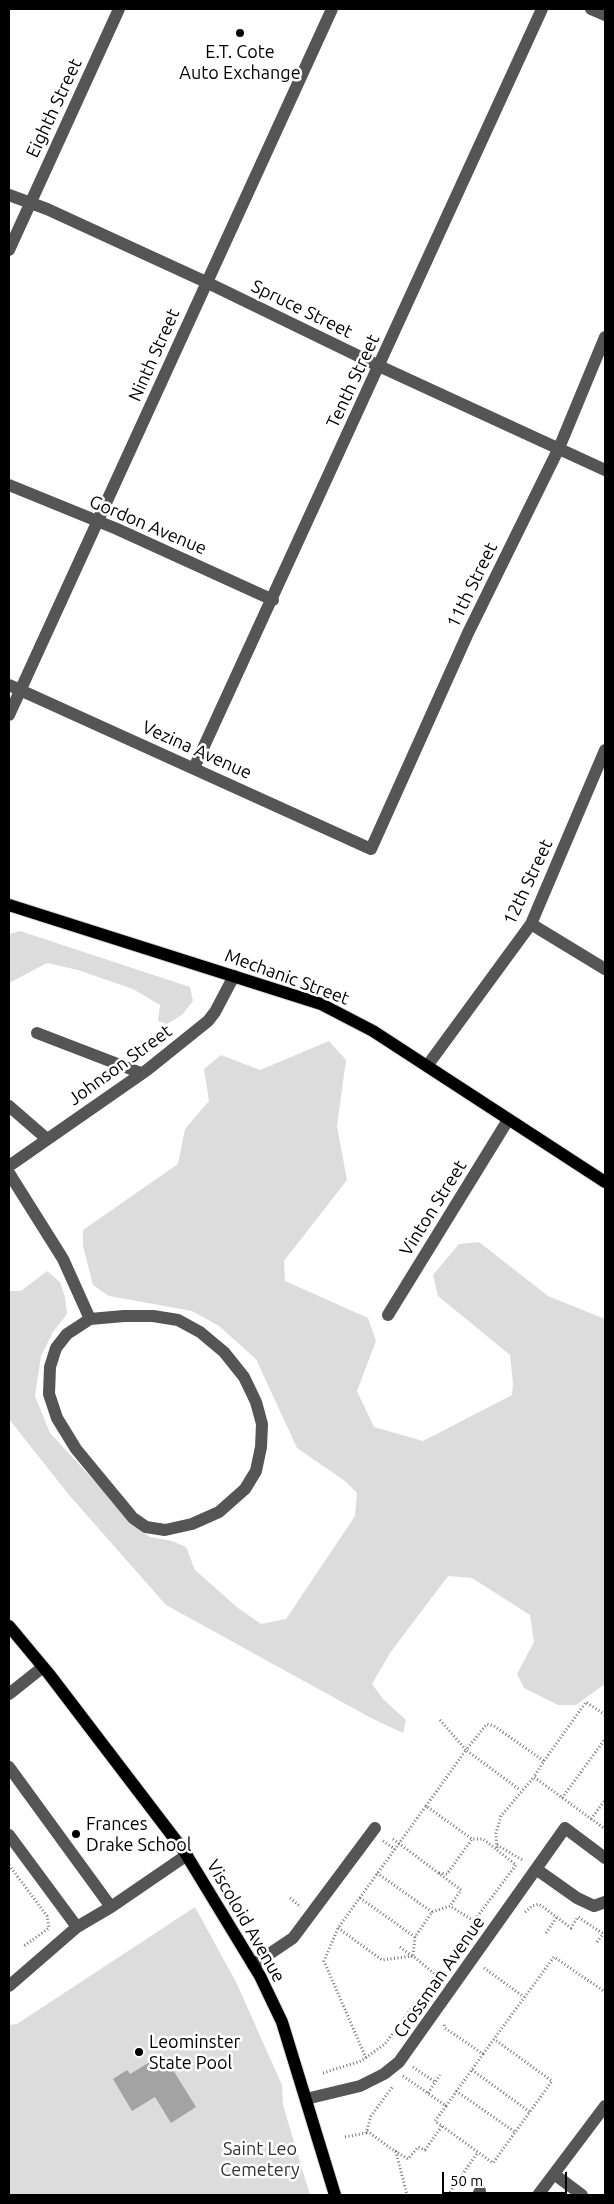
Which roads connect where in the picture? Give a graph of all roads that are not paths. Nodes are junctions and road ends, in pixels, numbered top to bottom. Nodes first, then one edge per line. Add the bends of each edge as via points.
1 (118, 9) edge
2 (332, 9) edge
3 (542, 9) edge
4 (591, 9) edge
5 (605, 15) edge
6 (9, 195) edge
7 (30, 203) junction
8 (9, 250) edge
9 (206, 282) junction
10 (605, 337) edge
11 (379, 366) junction
12 (559, 448) junction
13 (605, 470) edge
14 (9, 485) edge
15 (97, 522) junction
16 (273, 600) junction
17 (9, 685) edge
18 (21, 690) junction
19 (9, 715) edge
20 (605, 750) edge
21 (194, 768) junction
22 (371, 849) joint
23 (9, 905) edge
24 (531, 924) junction
25 (605, 969) edge
26 (234, 976) junction
27 (37, 1033) dead end
28 (427, 1066) junction
29 (141, 1073) junction
30 (9, 1106) edge
31 (508, 1120) junction
32 (47, 1139) junction
33 (9, 1166) edge
34 (9, 1173) edge
35 (605, 1182) edge
36 (388, 1315) dead end
37 (90, 1319) junction
38 (9, 1626) edge
39 (43, 1667) junction
40 (9, 1694) edge
41 (9, 1767) edge
42 (375, 1828) dead end
43 (9, 1836) edge
44 (187, 1856) junction
45 (605, 1858) edge
46 (536, 1870) junction
47 (605, 1902) edge
48 (110, 1907) junction
49 (77, 1927) junction
50 (253, 1965) junction
51 (9, 1986) edge
52 (306, 2099) junction
53 (605, 2106) edge
54 (554, 2174) junction
55 (334, 2195) edge
56 (538, 2195) edge
57 (582, 2195) edge

1 - 7 street, Eighth Street
2 - 9 street, Ninth Street
3 - 11 street, Tenth Street
4 - 5 street
6 - 7 street, Spruce Street
7 - 8 street, Eighth Street
7 - 9 street, Spruce Street
9 - 11 street, Spruce Street
9 - 15 street, Ninth Street
10 - 12 street, 11th Street
11 - 12 street, Spruce Street
11 - 16 street, Tenth Street
12 - 13 street, Spruce Street
12 - 22 street, 11th Street via 468,634
14 - 15 street, Gordon Avenue
15 - 16 street, Gordon Avenue
15 - 18 street, Ninth Street
16 - 21 street, Tenth Street
17 - 18 street, Vezina Avenue
18 - 19 street, Ninth Street
18 - 21 street, Vezina Avenue
20 - 24 street, 12th Street
21 - 22 street, Vezina Avenue
23 - 26 main road, Mechanic Street
24 - 25 street
24 - 28 street, 12th Street
26 - 28 main road, Mechanic Street via 330,1008
26 - 29 street, Johnson Street via 208,1021
27 - 29 street
28 - 31 main road, Mechanic Street
29 - 32 street, Johnson Street
30 - 32 street
31 - 35 main road, Mechanic Street
31 - 36 street, Vinton Street
32 - 33 street, Johnson Street
34 - 37 street via 64,1259
37 - 37 street via 67,1334 56,1348 50,1367 49,1394 57,1418 76,1449 133,1518 146,1527 165,1530 192,1524 219,1512 245,1489 256,1471 261,1447 262,1424 244,1378 224,1352 200,1332 178,1320 153,1316
38 - 39 main road, Viscoloid Avenue
39 - 40 street
39 - 44 main road, Viscoloid Avenue
41 - 48 street
42 - 50 street via 292,1938
43 - 49 street
44 - 48 street
44 - 50 main road, Viscoloid Avenue
45 - 46 street, Crossman Avenue via 565,1828
46 - 47 street via 594,1906
46 - 52 street, Crossman Avenue via 401,2059 384,2074 360,2086
48 - 49 street
49 - 51 street
50 - 52 main road, Viscoloid Avenue via 282,2022
52 - 55 main road, Viscoloid Avenue
53 - 54 street
54 - 56 street
54 - 57 street

